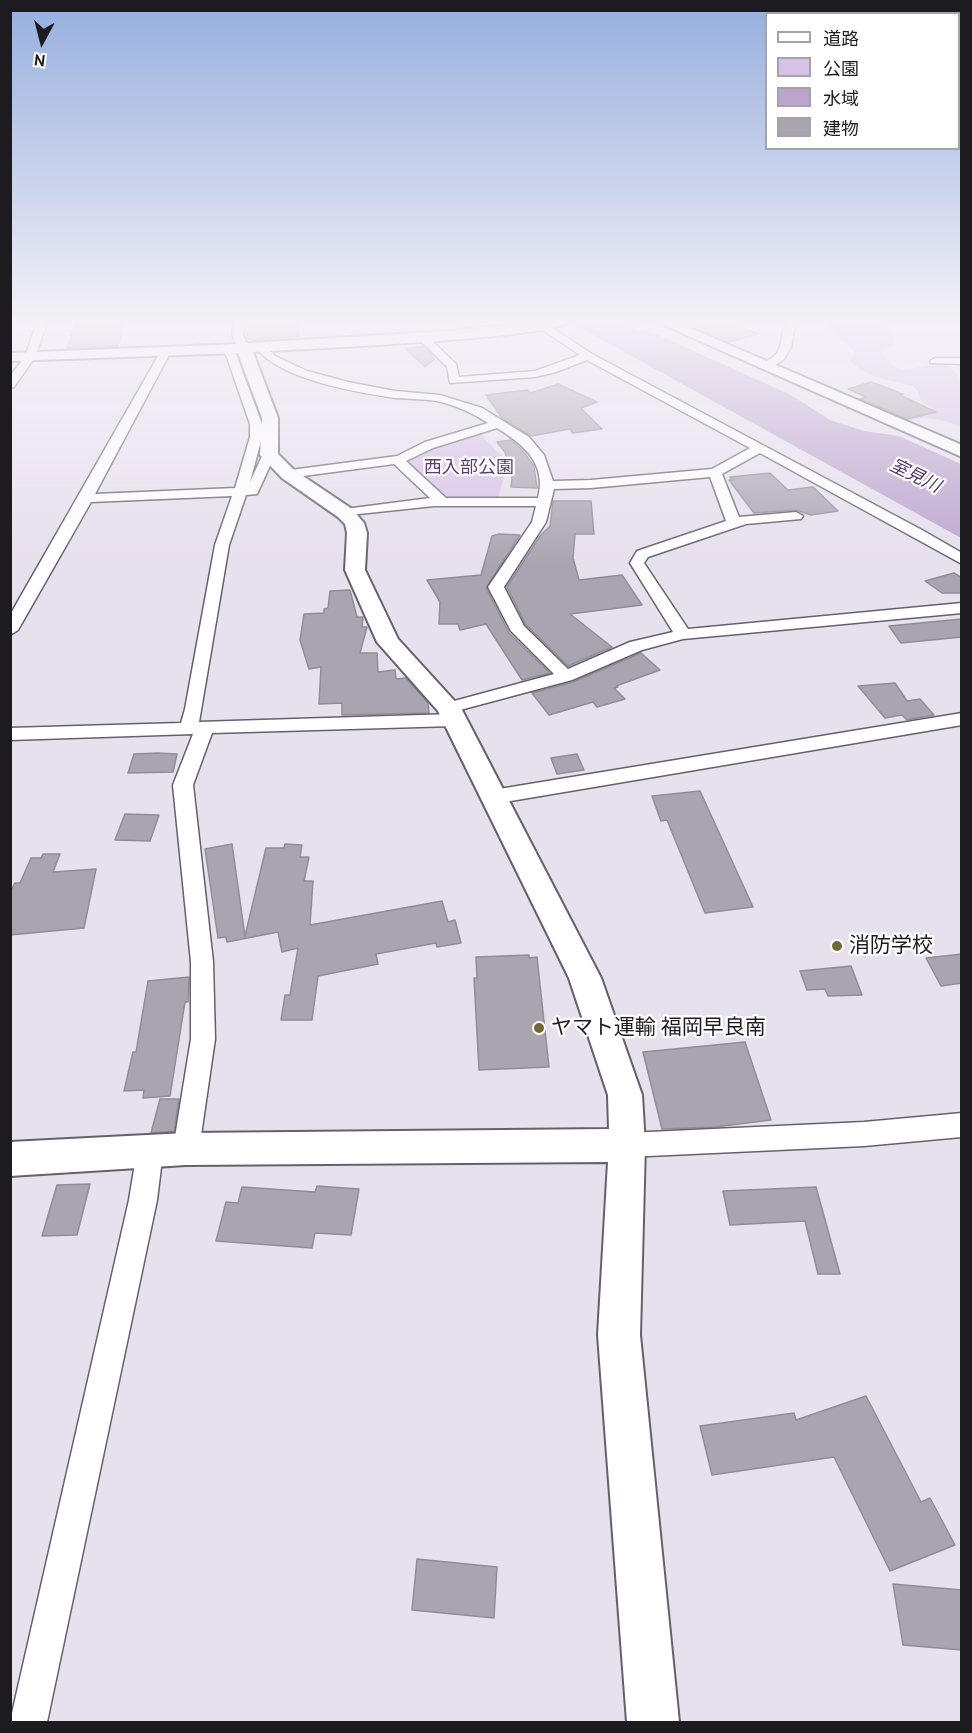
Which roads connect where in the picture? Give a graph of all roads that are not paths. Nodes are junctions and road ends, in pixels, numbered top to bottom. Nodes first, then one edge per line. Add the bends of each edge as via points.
1 (138, 403) edge
2 (253, 403) edge
3 (264, 403) edge
4 (454, 403) edge
5 (471, 403) edge
6 (676, 403) edge
7 (848, 403) edge
8 (478, 411) junction
9 (500, 423) junction
10 (760, 448) junction
11 (962, 452) edge
12 (269, 455) junction
13 (397, 460) junction
14 (715, 473) junction
15 (288, 474) junction
16 (548, 485) junction
17 (240, 492) junction
18 (86, 498) junction
19 (442, 502) junction
20 (544, 502) junction
21 (345, 513) junction
22 (796, 516) dead end
23 (734, 523) junction
24 (962, 560) edge
25 (959, 611) edge
26 (10, 630) edge
27 (683, 634) junction
28 (566, 676) junction
29 (452, 714) junction
30 (962, 719) edge
31 (196, 727) junction
32 (10, 734) edge
33 (493, 797) junction
34 (962, 1125) edge
35 (627, 1145) junction
36 (186, 1149) junction
37 (150, 1151) junction
38 (10, 1159) edge
39 (28, 1722) edge
40 (653, 1722) edge

1 - 18 street
2 - 17 street via 256,436
3 - 12 street via 270,418
4 - 8 street
5 - 8 street
6 - 10 street
7 - 11 street
8 - 9 street
9 - 13 street via 429,445
9 - 16 street via 525,440 538,455
10 - 14 street
10 - 24 street
12 - 15 street
12 - 17 street via 252,491
13 - 15 street
13 - 19 street
14 - 16 street
14 - 23 street
15 - 21 street
16 - 20 street
17 - 18 street
17 - 31 street via 222,545 194,709
18 - 26 street
19 - 20 street
19 - 21 street
20 - 28 street via 539,522 496,587 517,628
21 - 29 street via 357,533 355,570 388,642
22 - 23 street
23 - 27 street via 642,554 637,563
25 - 27 street
27 - 28 street via 636,646
28 - 29 street
29 - 31 street
29 - 33 street
30 - 33 street
31 - 32 street
31 - 36 street via 183,784 202,962 203,1040
33 - 35 street via 585,978 625,1095
34 - 35 street via 864,1134
35 - 36 street
35 - 40 street via 619,1335
36 - 37 street
37 - 38 street
37 - 39 street

